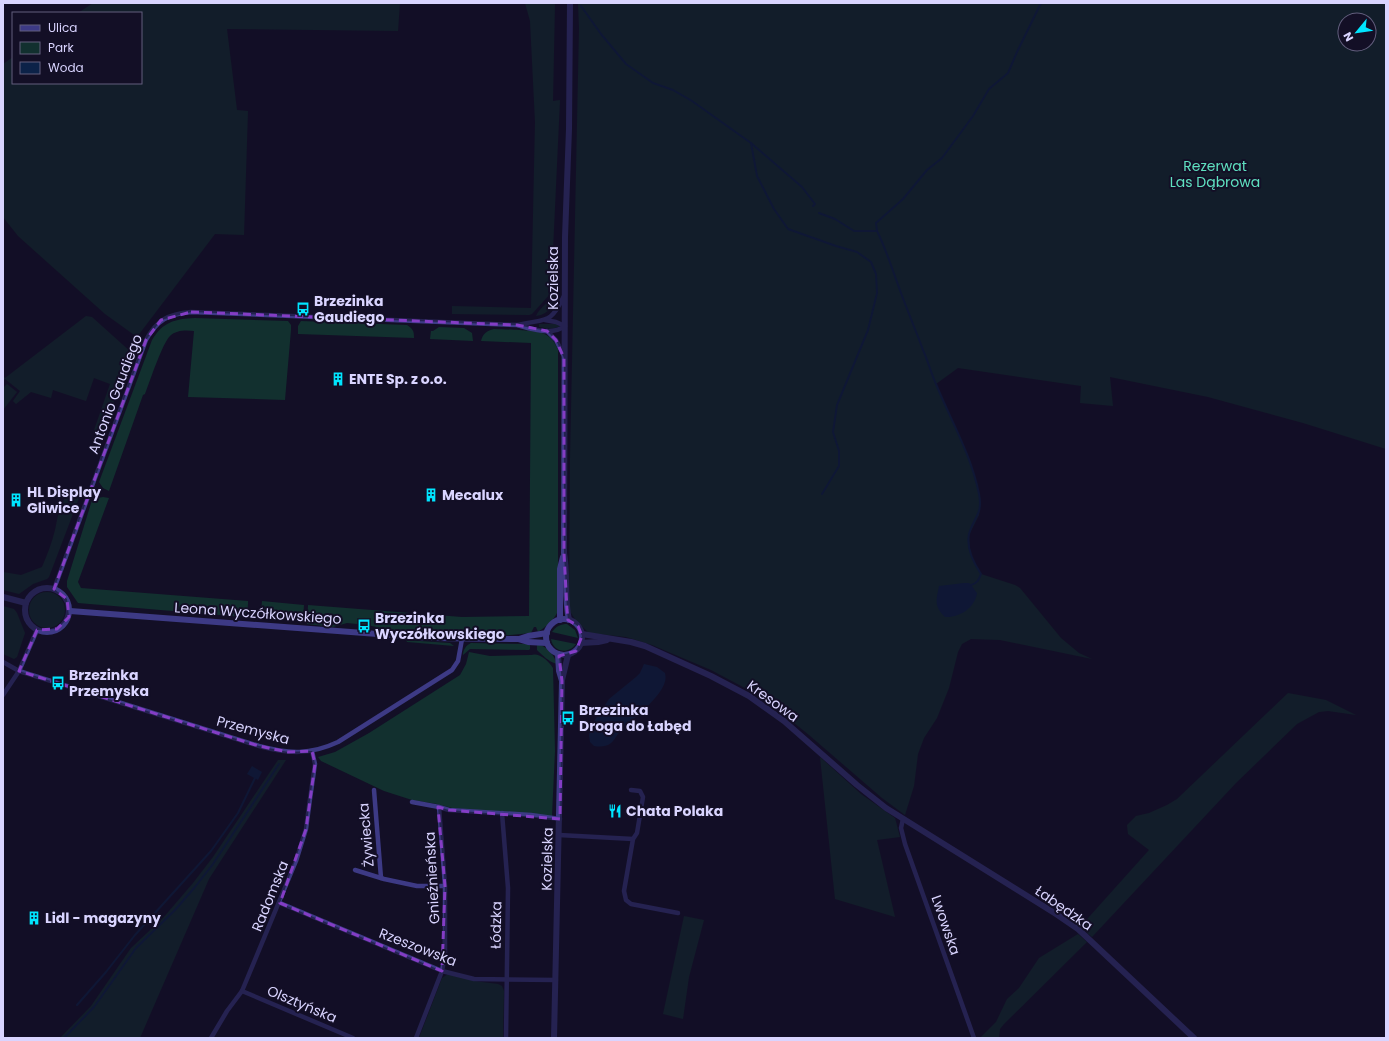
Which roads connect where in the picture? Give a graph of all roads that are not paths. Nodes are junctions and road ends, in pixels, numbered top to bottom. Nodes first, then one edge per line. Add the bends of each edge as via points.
1 (570, 3) edge
2 (565, 295) junction
3 (545, 320) junction
4 (517, 325) junction
5 (565, 326) junction
6 (547, 331) junction
7 (564, 358) junction
8 (564, 553) junction
9 (54, 589) junction
10 (3, 597) edge
11 (26, 603) junction
12 (70, 611) junction
13 (560, 620) junction
14 (569, 620) junction
15 (37, 630) junction
16 (547, 633) junction
17 (582, 634) junction
18 (462, 639) junction
19 (518, 639) junction
20 (608, 639) junction
21 (547, 643) junction
22 (581, 643) junction
23 (558, 654) junction
24 (568, 655) junction
25 (3, 662) edge
26 (19, 671) junction
27 (562, 682) junction
28 (3, 695) edge
29 (312, 751) junction
30 (374, 790) dead end
31 (631, 790) dead end
32 (412, 802) dead end
33 (439, 807) junction
34 (502, 813) junction
35 (560, 819) junction
36 (903, 819) junction
37 (559, 835) junction
38 (633, 839) junction
39 (355, 870) dead end
40 (381, 878) junction
41 (445, 886) junction
42 (280, 903) junction
43 (678, 913) dead end
44 (442, 971) junction
45 (506, 980) junction
46 (556, 980) junction
47 (242, 991) junction
48 (211, 1038) edge
49 (353, 1038) edge
50 (416, 1038) edge
51 (506, 1038) edge
52 (554, 1038) edge
53 (974, 1038) edge
54 (1194, 1038) edge

1 - 2 street, Kozielska
2 - 3 street via 556,312
2 - 5 street, Kozielska
3 - 4 street, Antonio Gaudiego
3 - 5 street, Antonio Gaudiego
4 - 6 street, Antonio Gaudiego
4 - 9 street, Antonio Gaudiego via 191,312 166,317 155,326 146,340
5 - 6 street, Antonio Gaudiego
5 - 7 street, Kozielska
6 - 7 street via 556,340
7 - 8 street, Kozielska
8 - 13 street, Kozielska via 560,569
8 - 14 street, Kozielska
9 - 11 street via 38,589
9 - 12 street via 67,599
10 - 11 street
11 - 15 street via 24,609 27,619
12 - 15 street via 65,623 58,629 47,632
12 - 18 street, Leona Wyczółkowskiego
13 - 14 street
13 - 16 street via 552,624
14 - 17 street via 578,626
15 - 26 street
16 - 19 street, Leona Wyczółkowskiego
16 - 21 street
17 - 20 street, Kresowa
17 - 22 street
18 - 19 street, Leona Wyczółkowskiego
18 - 29 street, Przemyska via 458,661 452,670 344,738
19 - 21 street, Leona Wyczółkowskiego
20 - 22 street, Kresowa
20 - 36 street, Kresowa via 646,646 749,696 784,721 869,795
21 - 23 street via 551,650
22 - 24 street via 576,651
23 - 24 street
23 - 27 street, Kozielska
24 - 27 street, Kozielska
25 - 26 street, Przemyska
26 - 28 street
26 - 29 street, Przemyska via 259,746 288,752
27 - 35 street, Kozielska
29 - 42 street, Radomska via 315,764 306,829
30 - 40 street, Żywiecka
31 - 38 street via 640,791 643,797 637,833
32 - 33 street
33 - 34 street via 449,810
33 - 41 street, Gnieźnieńska
34 - 35 street
34 - 45 street, Łódzka via 508,888
35 - 37 street, Kozielska
36 - 53 street, Lwowska via 901,828 905,844
36 - 54 street, Łabędzka via 1078,929
37 - 38 street
37 - 46 street, Kozielska
38 - 43 street via 624,891 627,902
39 - 40 street, Żywiecka
40 - 41 street, Żywiecka via 417,886
41 - 44 street, Gnieźnieńska via 446,932
42 - 44 street, Rzeszowska
42 - 47 street, Radomska
44 - 45 street, Rzeszowska via 474,979
44 - 50 street, Gnieźnieńska
45 - 46 street, Rzeszowska
45 - 51 street, Łódzka
46 - 52 street, Kozielska
47 - 48 street, Radomska
47 - 49 street, Olsztyńska

